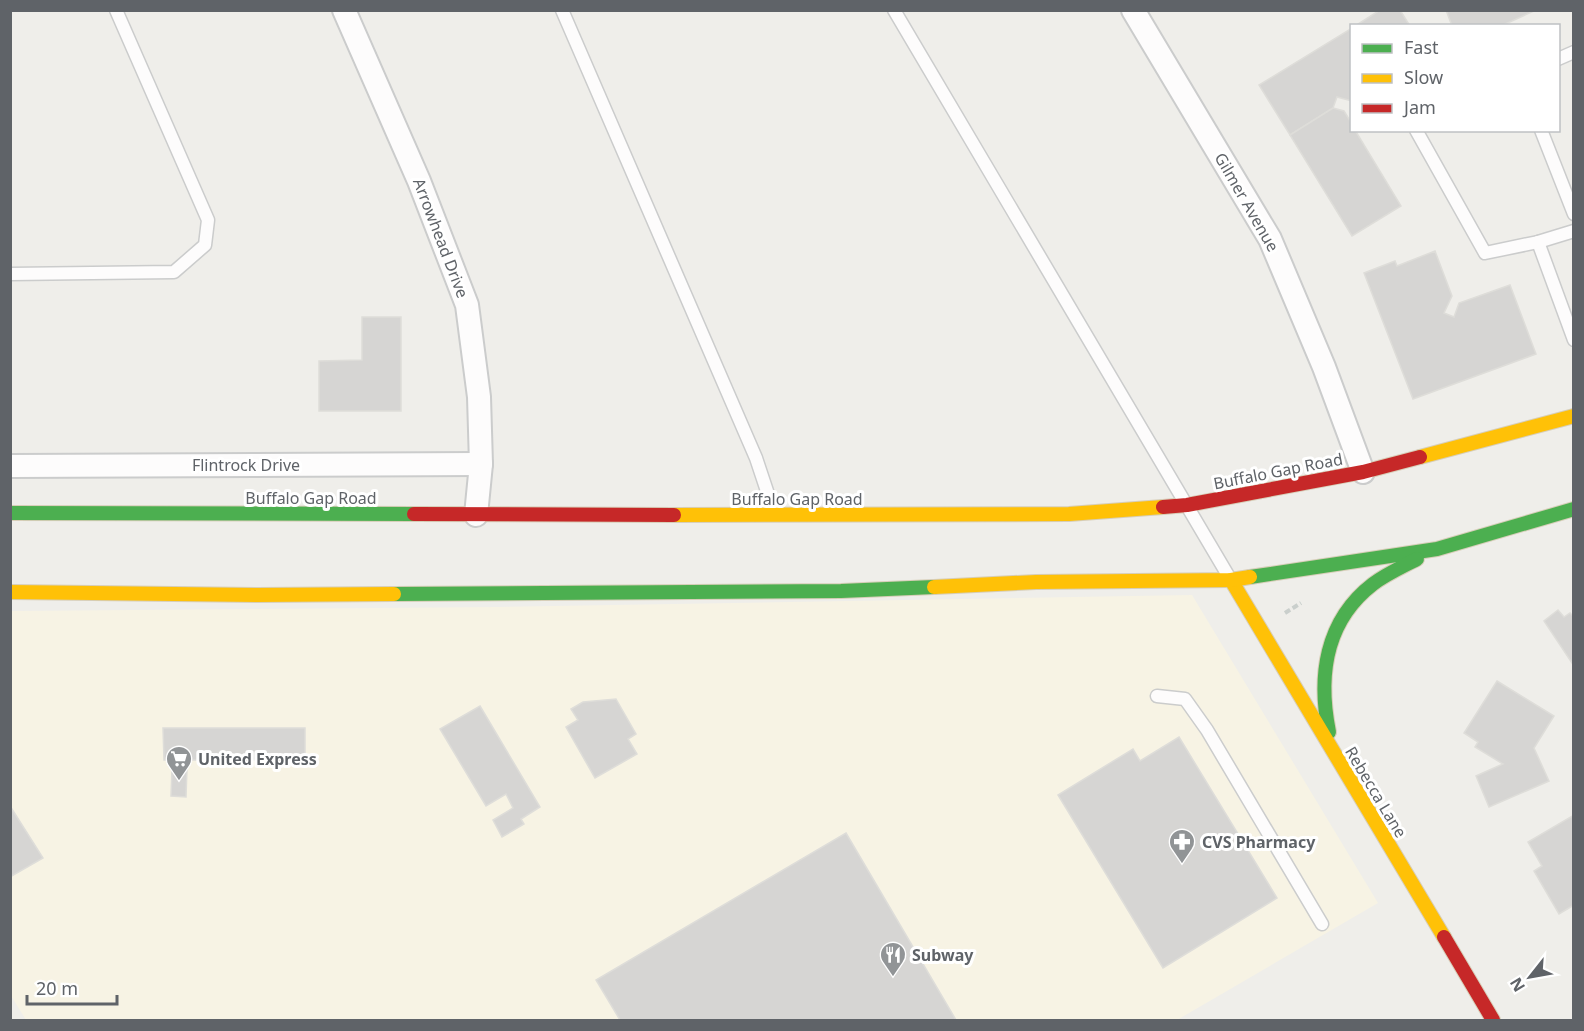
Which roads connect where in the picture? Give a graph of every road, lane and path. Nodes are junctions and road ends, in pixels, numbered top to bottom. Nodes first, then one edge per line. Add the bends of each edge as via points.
1 (116, 10) edge
2 (344, 10) edge
3 (562, 10) edge
4 (894, 10) edge
5 (1138, 12) edge
6 (1574, 52) edge
7 (1560, 58) edge
8 (1417, 132) edge
9 (1542, 132) edge
10 (1574, 214) edge
11 (1574, 231) edge
12 (1538, 242) junction
13 (10, 274) edge
14 (1574, 340) edge
15 (1574, 416) edge
16 (481, 464) junction
17 (10, 466) edge
18 (1363, 472) junction
19 (1187, 505) junction
20 (1574, 509) edge
21 (10, 513) edge
22 (476, 515) junction
23 (775, 516) junction
24 (1437, 549) junction
25 (1231, 580) junction
26 (10, 592) edge
27 (1301, 604) dead end
28 (1279, 616) dead end
29 (1157, 696) dead end
30 (1335, 754) junction
31 (1322, 924) dead end
32 (1493, 1020) edge

1 - 13 lane via 208,220 205,245 174,272
2 - 16 street, Arrowhead Drive via 468,305 479,396
3 - 23 lane via 756,458
4 - 19 lane
5 - 18 street, Gilmer Avenue via 1270,239
6 - 7 lane
8 - 12 lane via 1485,253
9 - 10 lane
11 - 12 lane
12 - 14 lane
15 - 18 main road, Buffalo Gap Road
16 - 17 street, Flintrock Drive
16 - 22 street, Arrowhead Drive
18 - 19 main road, Buffalo Gap Road
19 - 23 main road, Buffalo Gap Road via 1069,514
19 - 25 lane
20 - 24 main road
21 - 22 main road, Buffalo Gap Road
22 - 23 main road, Buffalo Gap Road
24 - 25 main road
24 - 30 main road via 1390,573 1363,593 1329,643 1323,707
25 - 26 main road via 1036,582 829,592
25 - 30 main road, Rebecca Lane
27 - 28 path
29 - 31 lane via 1185,699
30 - 32 main road, Rebecca Lane

